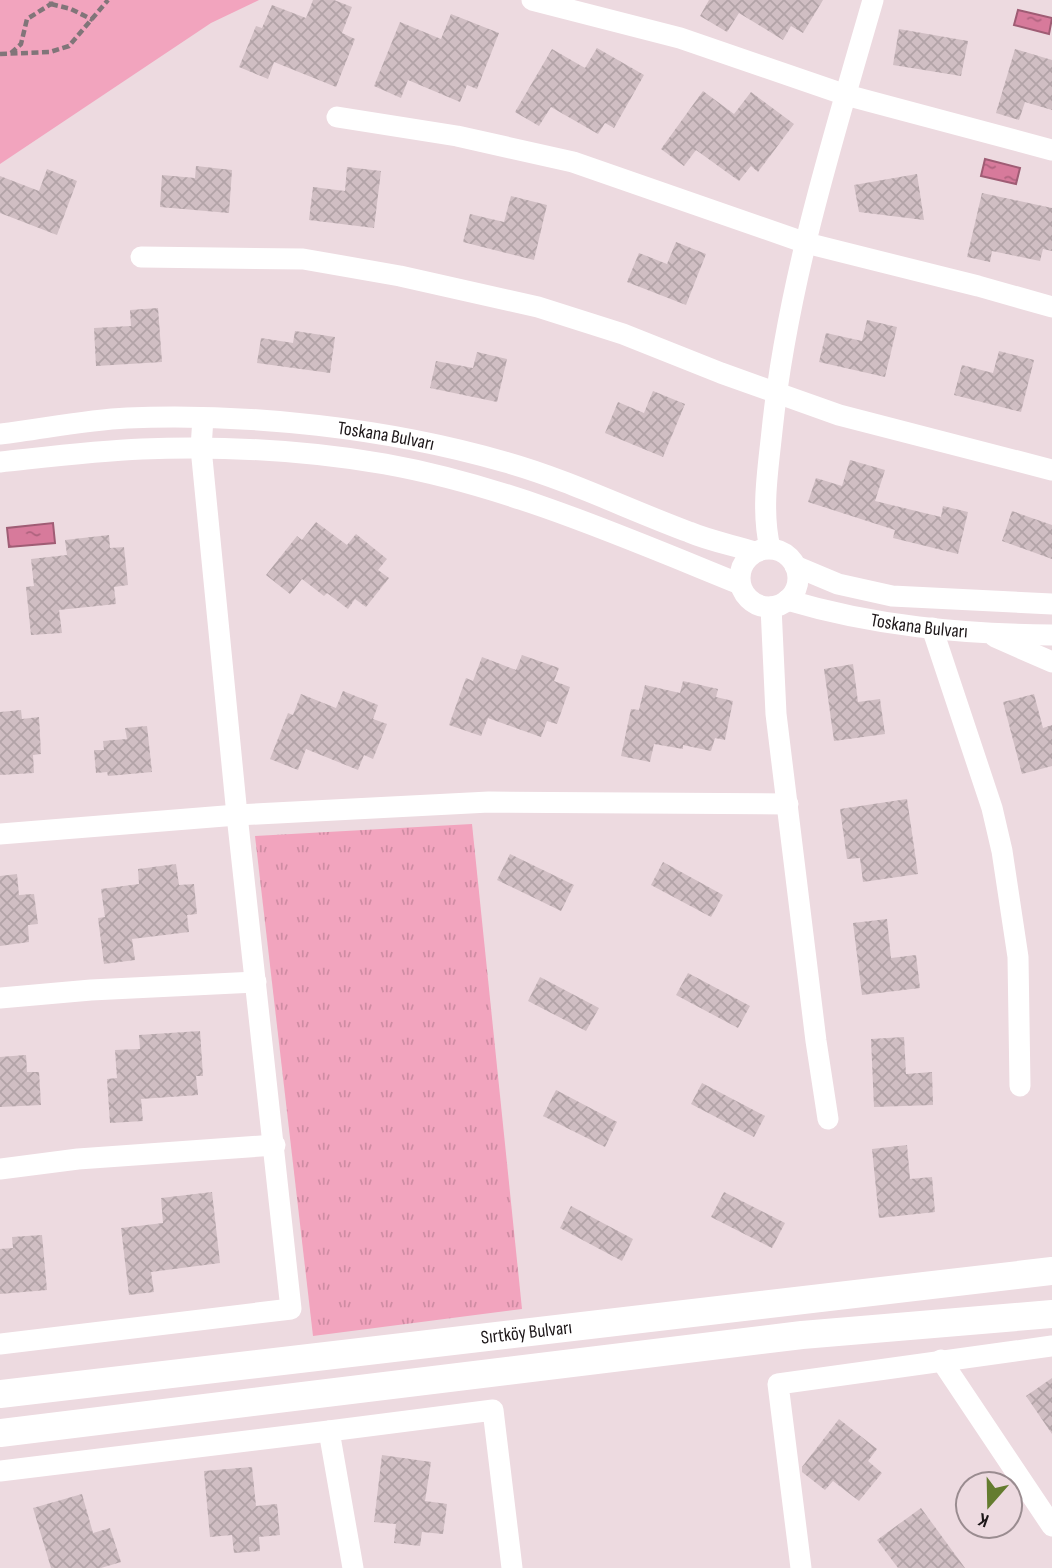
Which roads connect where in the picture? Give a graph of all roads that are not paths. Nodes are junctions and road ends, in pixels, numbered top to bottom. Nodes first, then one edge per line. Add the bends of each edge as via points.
1 (532, 0) edge
2 (873, 0) edge
3 (846, 95) junction
4 (337, 117) dead end
5 (1052, 150) edge
6 (806, 243) junction
7 (141, 257) dead end
8 (1052, 307) edge
9 (776, 393) junction
10 (204, 418) junction
11 (0, 434) edge
12 (201, 448) junction
13 (0, 461) edge
14 (1052, 470) edge
15 (763, 550) junction
16 (795, 566) junction
17 (740, 584) junction
18 (779, 604) junction
19 (1052, 604) edge
20 (932, 628) junction
21 (983, 632) junction
22 (1052, 635) edge
23 (1052, 662) edge
24 (788, 804) junction
25 (237, 816) junction
26 (0, 834) edge
27 (256, 982) junction
28 (0, 998) edge
29 (1020, 1086) dead end
30 (828, 1119) dead end
31 (275, 1145) junction
32 (0, 1168) edge
33 (1052, 1271) edge
34 (1052, 1314) edge
35 (632, 1320) junction
36 (0, 1344) edge
37 (1052, 1346) edge
38 (636, 1356) junction
39 (941, 1360) junction
40 (0, 1394) edge
41 (329, 1431) junction
42 (0, 1433) edge
43 (0, 1471) edge
44 (1052, 1526) edge
45 (353, 1568) edge
46 (512, 1568) edge
47 (801, 1568) edge

1 - 3 street via 680,38
2 - 3 street
3 - 5 street
3 - 6 street
4 - 6 street via 457,136 573,162
6 - 8 street
6 - 9 street
7 - 9 street via 303,259 400,275 538,307
9 - 14 street via 839,415
9 - 15 street
10 - 11 street, Toskana Bulvarı via 125,418
10 - 12 street
10 - 15 street, Toskana Bulvarı via 390,435 504,462 586,488 691,533
12 - 13 street, Toskana Bulvarı
12 - 17 street, Toskana Bulvarı via 301,453 386,464 498,492 593,524
12 - 25 street
15 - 16 street, Toskana Bulvarı via 783,552
15 - 17 street via 742,565
16 - 18 street via 797,585
16 - 19 street, Toskana Bulvarı via 838,584 892,596
17 - 18 street, Toskana Bulvarı via 759,605
18 - 20 street, Toskana Bulvarı
18 - 24 street via 776,714
20 - 21 street, Toskana Bulvarı
20 - 29 street via 992,807 1002,851 1018,957
21 - 22 street, Toskana Bulvarı
21 - 23 street
24 - 25 street via 489,802
24 - 30 street
25 - 26 street
25 - 27 street
27 - 28 street
27 - 31 street
31 - 32 street
31 - 36 street via 291,1308
33 - 35 main road, Sırtköy Bulvarı
34 - 38 main road, Sırtköy Bulvarı via 802,1335
35 - 38 main road
35 - 40 main road, Sırtköy Bulvarı
37 - 39 street
38 - 42 main road, Sırtköy Bulvarı
39 - 44 street
39 - 47 street via 778,1384
41 - 43 street
41 - 45 street
41 - 46 street via 493,1410

